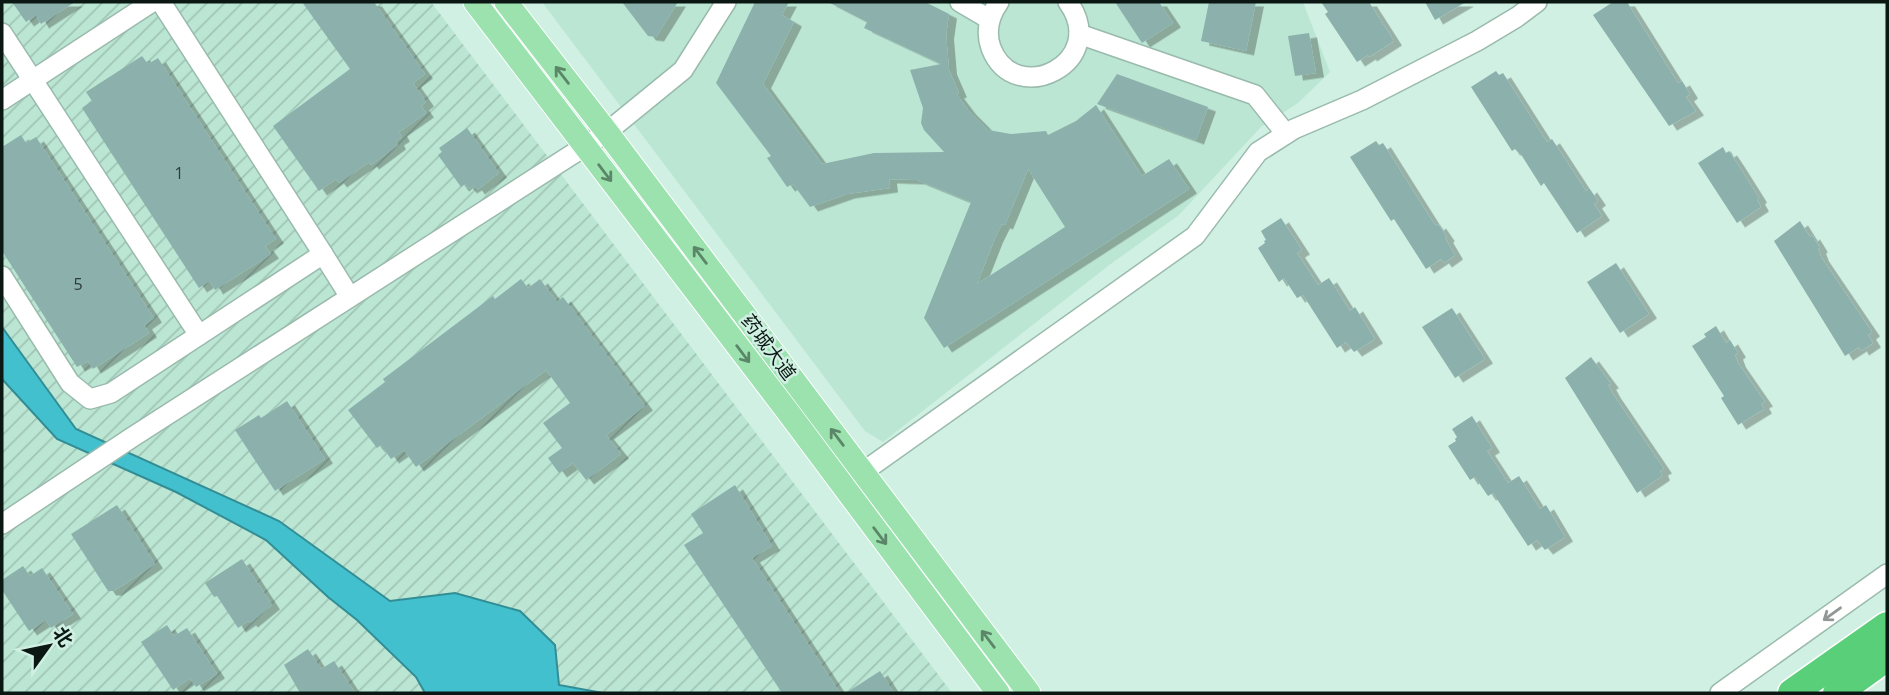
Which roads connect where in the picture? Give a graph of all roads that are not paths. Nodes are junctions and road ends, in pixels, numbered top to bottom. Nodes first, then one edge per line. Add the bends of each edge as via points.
1 (152, 2) edge
2 (162, 2) edge
3 (475, 2) edge
4 (506, 2) edge
5 (726, 2) edge
6 (960, 2) edge
7 (1068, 2) edge
8 (1537, 2) edge
9 (994, 10) edge
10 (2, 33) edge
11 (1079, 34) junction
12 (33, 80) junction
13 (2, 100) edge
14 (607, 132) junction
15 (1286, 134) junction
16 (584, 146) junction
17 (323, 254) junction
18 (2, 276) edge
19 (350, 297) junction
20 (199, 335) junction
21 (863, 472) junction
22 (2, 524) edge
23 (1887, 574) edge
24 (1887, 626) edge
25 (1887, 657) edge
26 (998, 693) edge
27 (1029, 693) edge
28 (1720, 693) edge
29 (1792, 693) edge
30 (1837, 693) edge

1 - 12 street
2 - 17 street
3 - 16 main road, 药城大道
14 -> 4 main road, 药城大道
5 - 14 street via 683,70
6 - 9 street
7 - 11 street
8 - 15 street via 1477,41
9 - 11 street via 989,40 998,61 1026,77 1048,75 1067,63
10 - 12 street
11 - 15 street via 1255,95
12 - 13 street
12 - 20 street
14 - 16 street
21 -> 14 main road, 药城大道
15 - 21 street via 1258,152 1195,236
16 - 19 street
16 -> 26 main road, 药城大道
17 - 19 street
17 - 20 street
18 - 20 street via 70,383 90,399 111,393
19 - 22 street
27 -> 21 main road, 药城大道
23 -> 28 street
24 - 29 highway
25 - 30 highway

